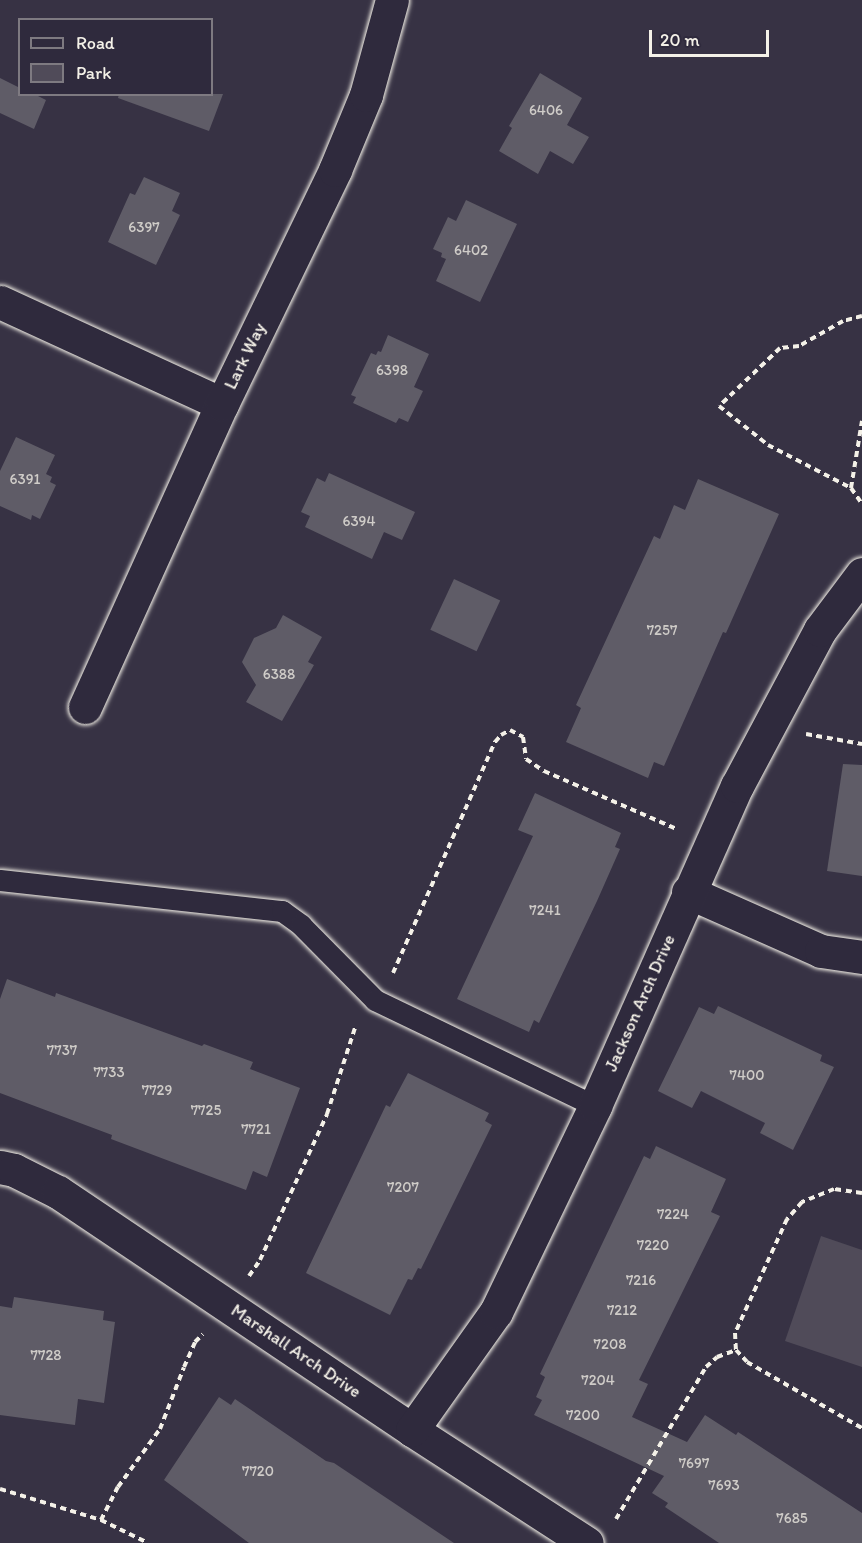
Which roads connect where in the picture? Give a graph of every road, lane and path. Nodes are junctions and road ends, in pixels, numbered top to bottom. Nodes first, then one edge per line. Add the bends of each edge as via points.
1 (392, 0) edge
2 (0, 303) edge
3 (862, 316) edge
4 (222, 404) junction
5 (862, 421) edge
6 (851, 488) junction
7 (862, 504) edge
8 (862, 574) edge
9 (85, 707) dead end
10 (771, 722) junction
11 (862, 744) edge
12 (710, 844) junction
13 (0, 880) edge
14 (688, 892) junction
15 (862, 957) edge
16 (375, 1000) junction
17 (595, 1106) junction
18 (0, 1167) edge
19 (862, 1193) edge
20 (227, 1305) junction
21 (736, 1350) junction
22 (862, 1428) edge
23 (412, 1430) junction
24 (0, 1489) edge
25 (101, 1520) junction
26 (614, 1523) dead end
27 (148, 1543) edge
28 (587, 1543) edge

1 - 4 street, Lark Way via 366,95
2 - 4 street
3 - 6 path via 843,321 799,346 780,348 719,406 768,445
4 - 9 street, Lark Way
5 - 6 path
6 - 7 path
8 - 10 street, Jackson Arch Drive via 820,630
10 - 11 path via 813,736
10 - 12 street, Jackson Arch Drive
12 - 14 street, Jackson Arch Drive
12 - 16 path via 544,771 526,759 523,737 510,730 495,742 391,977
13 - 16 lane via 282,911 301,925
14 - 15 street via 821,951
14 - 17 street, Jackson Arch Drive
16 - 17 lane
16 - 20 path via 361,1012 327,1114 260,1260
17 - 23 street, Jackson Arch Drive via 496,1312
18 - 20 street, Marshall Arch Drive via 58,1192
19 - 21 path via 834,1189 802,1202 788,1219 735,1333
20 - 23 street, Marshall Arch Drive
20 - 25 path via 195,1342 160,1429 118,1487
21 - 22 path via 760,1371
21 - 26 path via 717,1357 706,1367
23 - 28 street, Marshall Arch Drive
24 - 25 path
25 - 27 path

